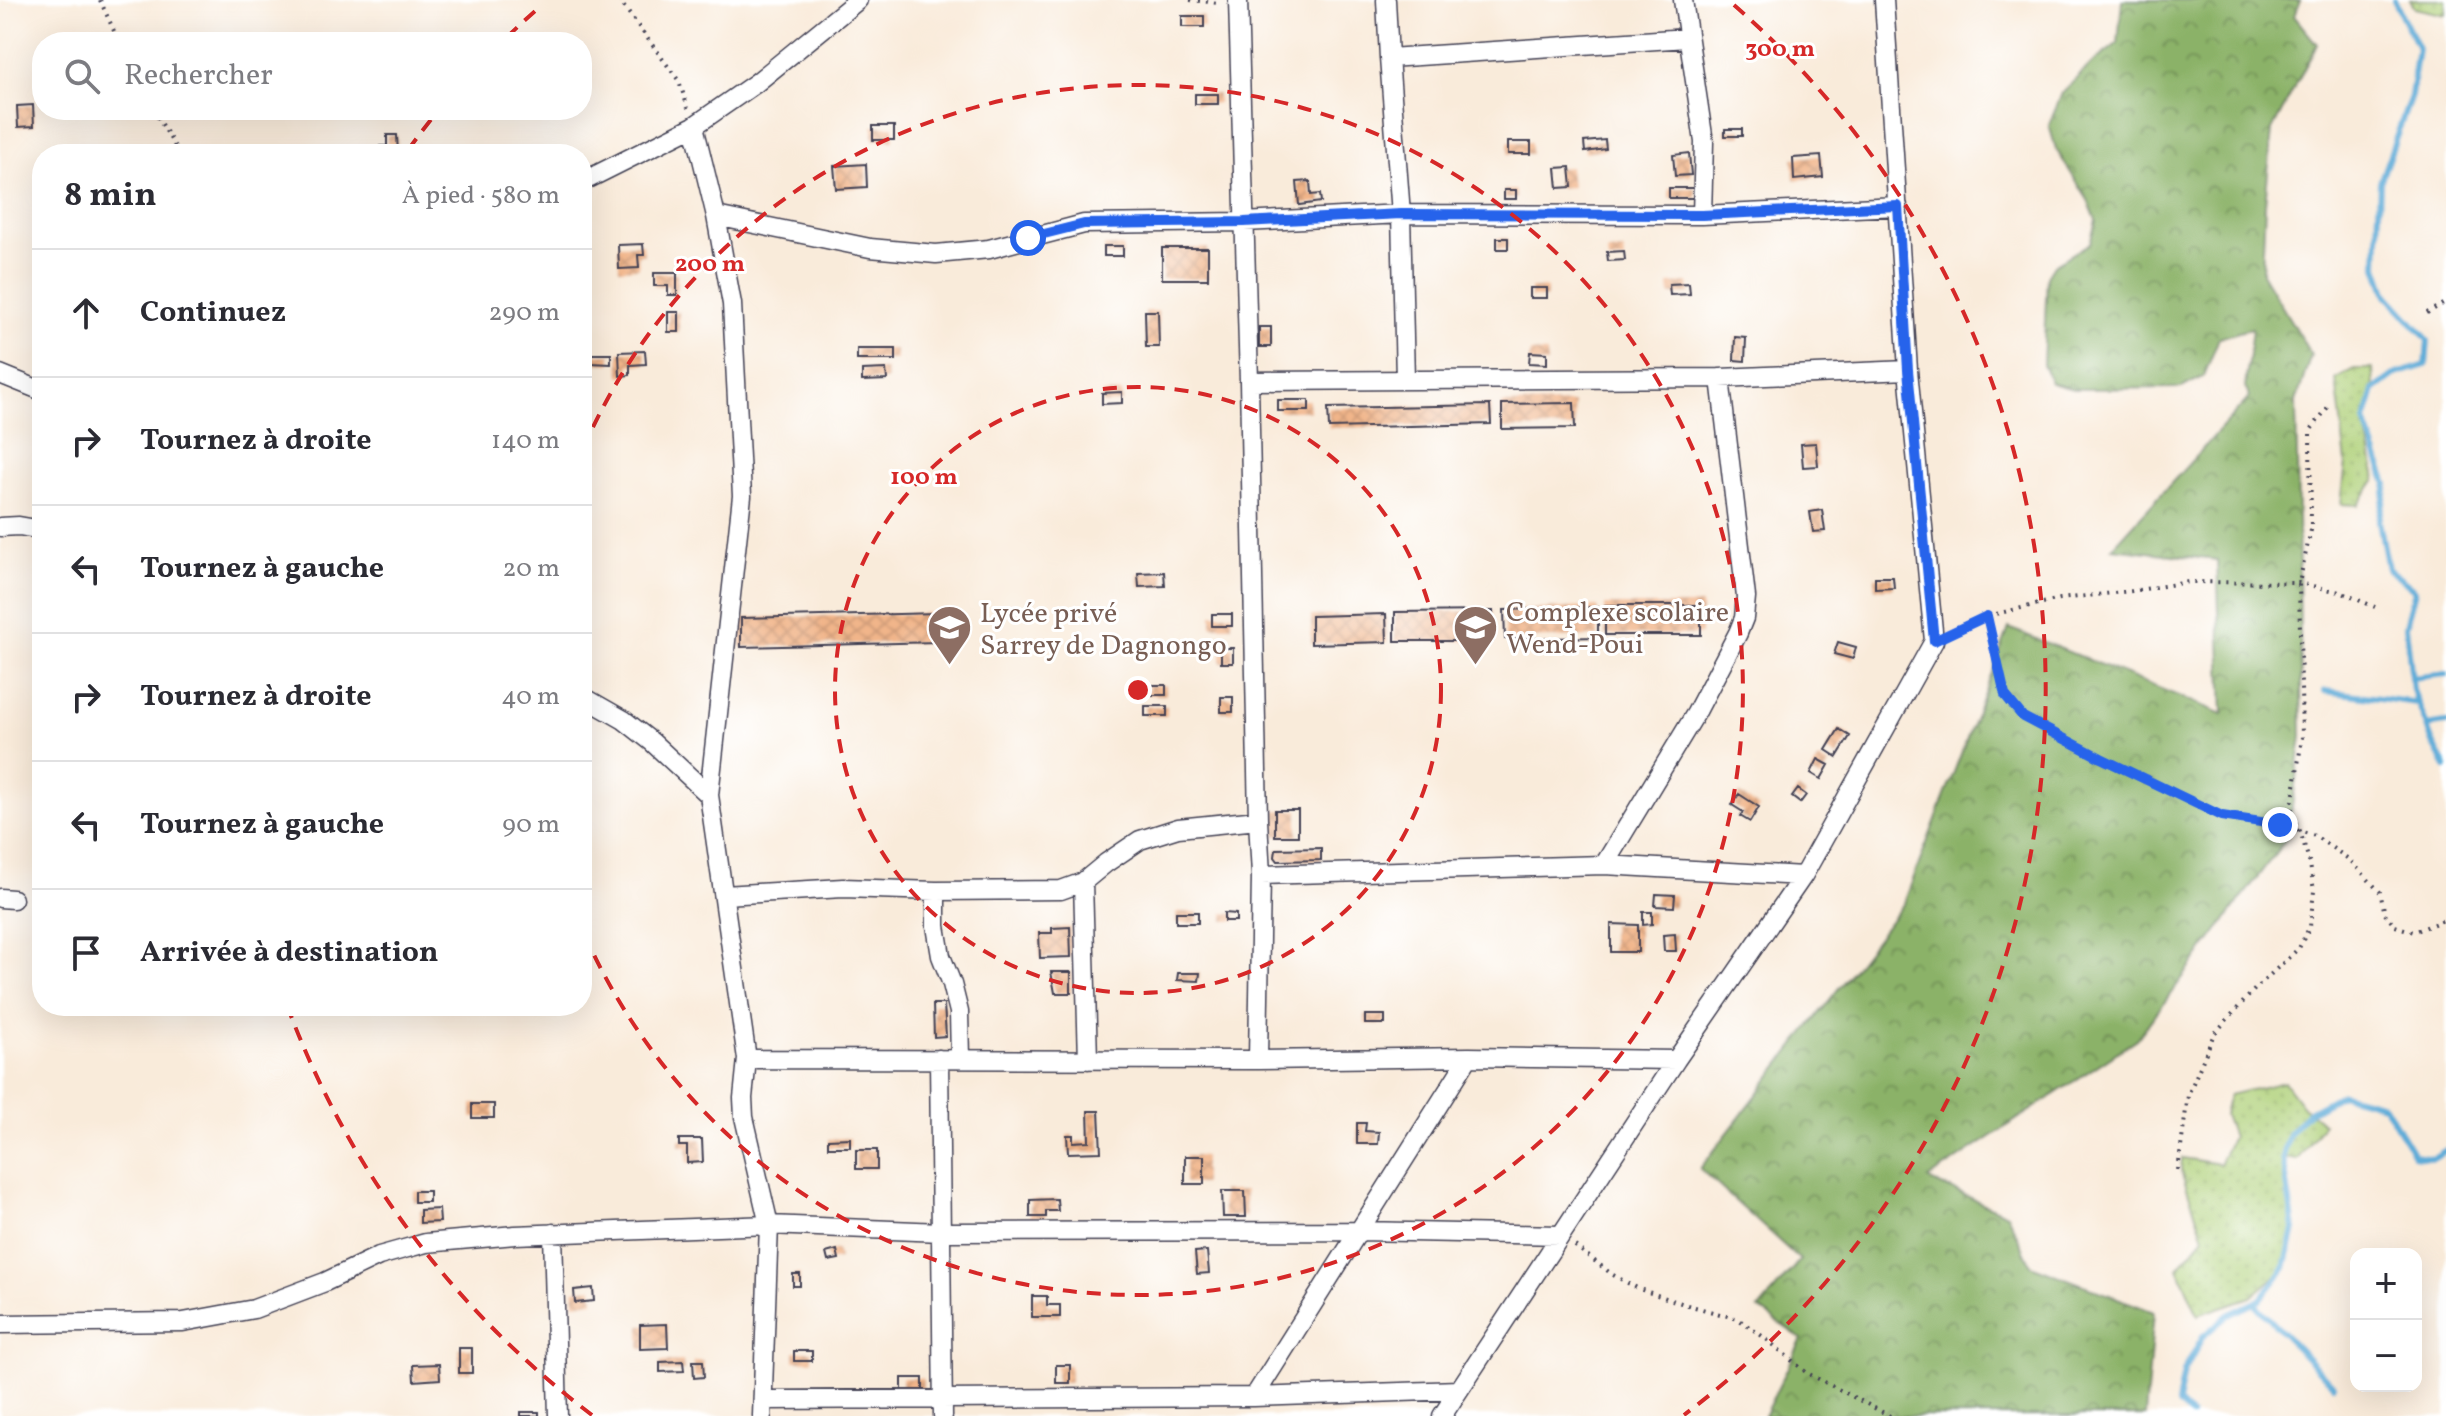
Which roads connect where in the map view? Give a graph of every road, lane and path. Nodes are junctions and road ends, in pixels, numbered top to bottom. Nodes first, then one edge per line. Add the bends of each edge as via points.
1 (100, 0) edge
2 (619, 0) edge
3 (858, 0) edge
4 (1190, 0) edge
5 (1386, 0) edge
6 (1683, 0) edge
7 (1884, 0) edge
8 (1238, 3) edge
9 (114, 32) edge
10 (1687, 38) junction
11 (1389, 58) junction
12 (160, 120) edge
13 (694, 126) junction
14 (173, 144) edge
15 (592, 177) edge
16 (1898, 206) junction
17 (1401, 214) junction
18 (1702, 215) junction
19 (716, 216) junction
20 (1244, 222) junction
21 (2446, 302) edge
22 (2427, 313) dead end
23 (1908, 370) junction
24 (0, 374) edge
25 (1720, 378) junction
26 (1405, 379) junction
27 (1249, 381) junction
28 (32, 387) edge
29 (2331, 403) dead end
30 (0, 527) edge
31 (32, 528) edge
32 (2299, 583) junction
33 (2375, 607) dead end
34 (1987, 616) junction
35 (1934, 641) junction
36 (592, 702) edge
37 (709, 795) junction
38 (1258, 820) junction
39 (2300, 831) junction
40 (1604, 865) junction
41 (1261, 875) junction
42 (1803, 876) junction
43 (1083, 882) junction
44 (936, 891) junction
45 (724, 895) junction
46 (2446, 919) edge
47 (1469, 1057) junction
48 (747, 1059) junction
49 (939, 1059) junction
50 (960, 1059) junction
51 (1088, 1060) junction
52 (1258, 1060) junction
53 (1676, 1060) junction
54 (2178, 1170) dead end
55 (769, 1225) junction
56 (1359, 1231) junction
57 (941, 1232) junction
58 (553, 1233) junction
59 (1560, 1235) junction
60 (0, 1324) edge
61 (1459, 1390) junction
62 (1254, 1397) junction
63 (763, 1408) edge
64 (943, 1408) edge
65 (558, 1416) edge
66 (1442, 1416) edge
67 (1890, 1416) edge

1 - 9 path
2 - 13 path via 679,81
3 - 13 street
4 - 8 path
5 - 11 street
6 - 10 street
7 - 16 street
8 - 20 street
10 - 11 street
10 - 18 street via 1704,142
11 - 17 street
12 - 14 path
13 - 15 street
13 - 19 street
16 - 18 street
16 - 23 street
17 - 18 street
17 - 20 street
17 - 26 street
19 - 20 street via 870,248 936,254 989,249 1084,224
19 - 37 street via 732,304 742,496
20 - 27 street
21 - 22 path
23 - 25 street
23 - 35 street
24 - 28 street
25 - 26 street
25 - 40 street via 1746,597 1744,618 1696,713
26 - 27 street
27 - 38 street
29 - 32 path via 2310,431 2311,530
30 - 31 street
32 - 33 path
32 - 34 path via 2188,582 2060,599
32 - 39 path via 2302,737 2291,814
34 - 35 path
34 - 39 path via 2005,695 2023,717 2222,816
35 - 42 street
36 - 37 street via 652,742
37 - 45 street
38 - 41 street
38 - 43 street via 1178,828 1140,840
39 - 46 path via 2350,860 2380,892 2385,914 2395,926 2414,932
39 - 54 path via 2314,891 2310,926 2299,948 2214,1034 2188,1095
40 - 41 street
40 - 42 street
41 - 52 street
42 - 53 street
43 - 44 street via 1061,890
43 - 51 street
44 - 45 street via 843,888
44 - 50 street via 941,956 959,1012
45 - 48 street
47 - 52 street
47 - 53 street
47 - 56 street
48 - 49 street
48 - 55 street via 744,1117
49 - 50 street
49 - 57 street
50 - 51 street
51 - 52 street
53 - 59 street
55 - 57 street
55 - 58 street
55 - 63 street
56 - 57 street
56 - 59 street
56 - 62 street
57 - 64 street
58 - 60 street via 426,1243 379,1256 254,1309 183,1322
58 - 65 street
59 - 61 street
59 - 67 path via 1639,1289 1738,1319 1807,1373
61 - 62 street
61 - 66 street
62 - 64 street
63 - 64 street

